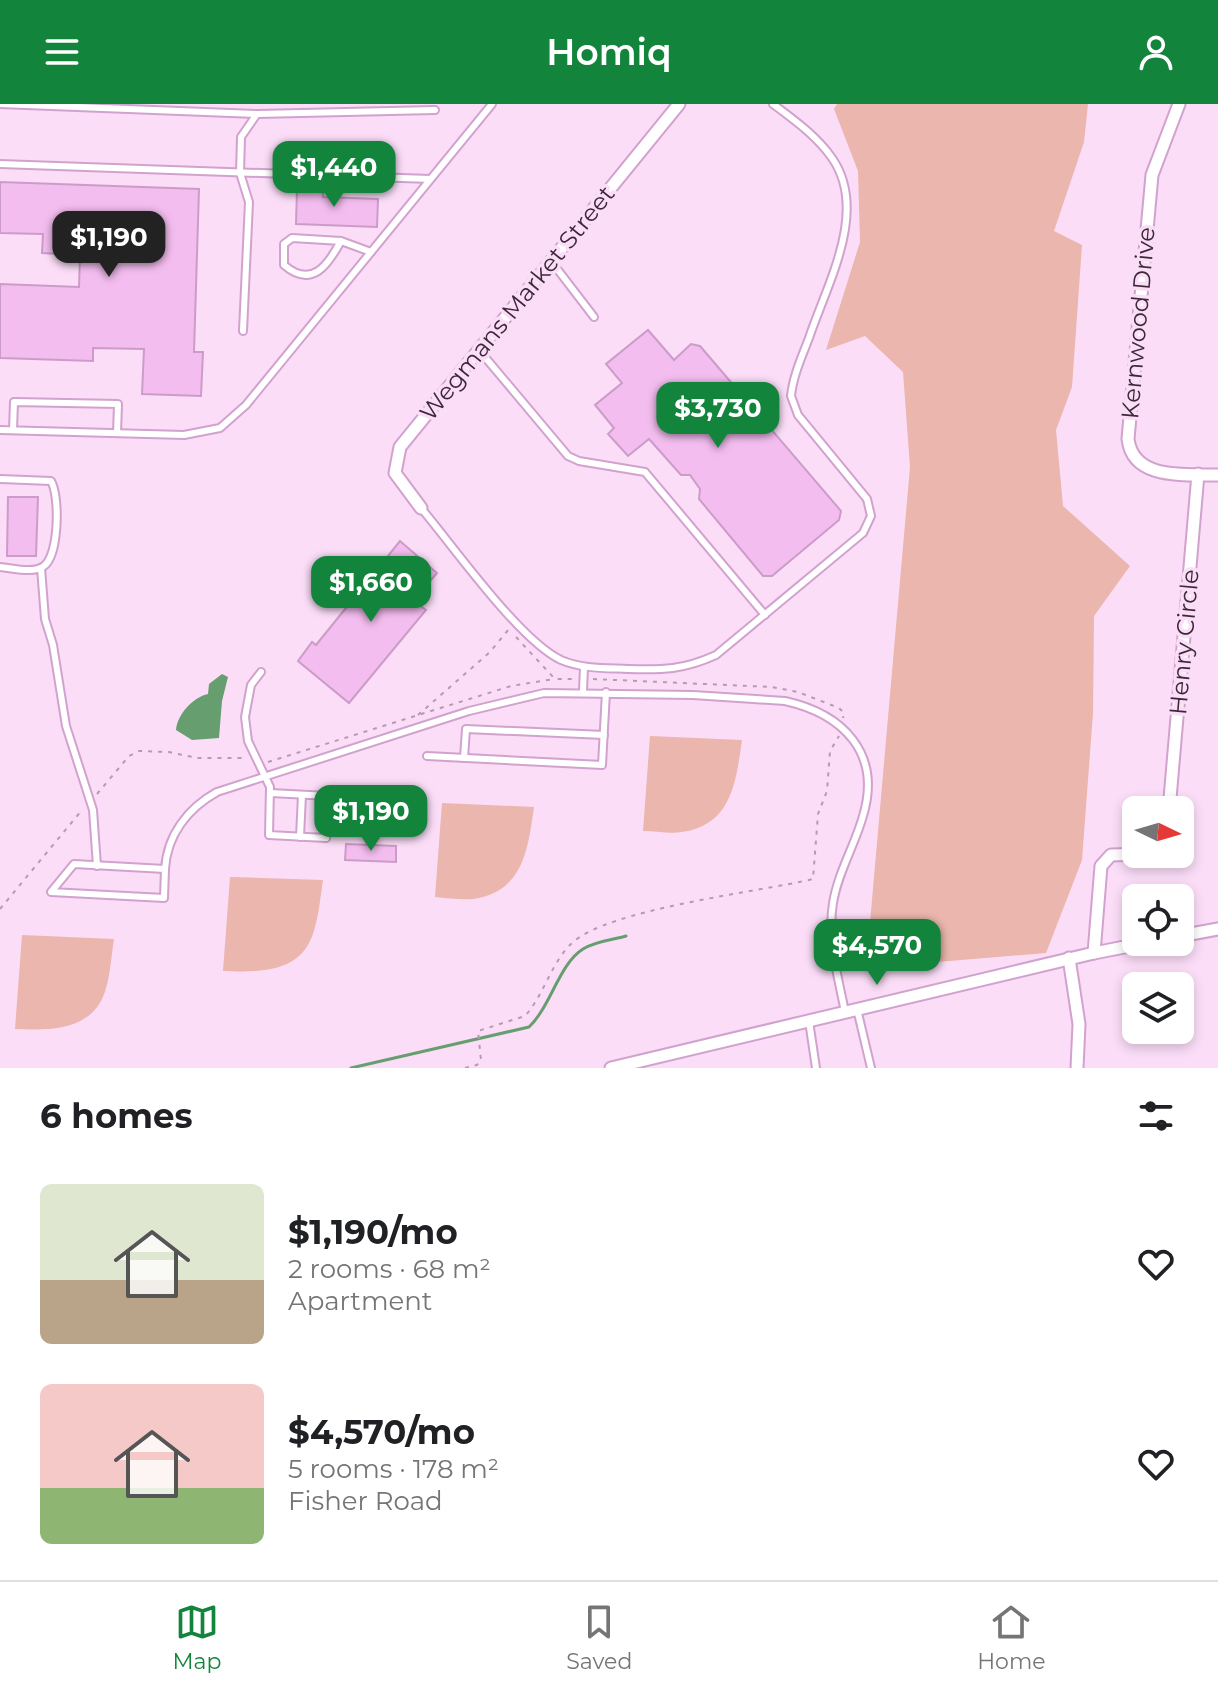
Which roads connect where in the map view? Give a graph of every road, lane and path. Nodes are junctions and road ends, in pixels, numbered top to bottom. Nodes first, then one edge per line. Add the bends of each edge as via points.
1 (0, 104) edge
2 (492, 104) edge
3 (679, 104) edge
4 (773, 104) edge
5 (1179, 104) edge
6 (435, 110) dead end
7 (257, 114) junction
8 (0, 164) edge
9 (240, 173) junction
10 (430, 179) junction
11 (341, 241) junction
12 (371, 252) junction
13 (551, 261) junction
14 (594, 317) dead end
15 (243, 331) dead end
16 (479, 350) junction
17 (0, 430) edge
18 (13, 430) junction
19 (117, 433) junction
20 (1198, 474) junction
21 (1218, 475) edge
22 (0, 479) edge
23 (421, 508) joint
24 (0, 567) edge
25 (41, 568) junction
26 (765, 615) junction
27 (584, 667) junction
28 (261, 672) dead end
29 (583, 679) junction
30 (583, 691) junction
31 (606, 692) junction
32 (459, 714) junction
33 (418, 715) dead end
34 (842, 727) junction
35 (466, 729) junction
36 (604, 735) junction
37 (427, 756) dead end
38 (464, 758) junction
39 (265, 776) junction
40 (271, 793) junction
41 (302, 795) junction
42 (1170, 796) edge
43 (300, 837) junction
44 (1122, 855) edge
45 (97, 866) junction
46 (165, 869) junction
47 (1218, 929) edge
48 (1194, 933) edge
49 (1122, 948) edge
50 (1094, 953) junction
51 (1069, 958) junction
52 (851, 1011) junction
53 (809, 1021) junction
54 (465, 1068) edge
55 (611, 1068) edge
56 (816, 1068) edge
57 (871, 1068) edge
58 (1077, 1068) edge

1 - 7 lane
2 - 10 lane
3 - 13 street, Wegmans Market Street
4 - 26 lane via 822,145 844,182 844,232 791,396 798,415 867,499 871,516 863,533
5 - 20 street, Kernwood Drive via 1152,175 1128,439 1134,459 1149,470
6 - 7 lane
7 - 9 lane via 241,137
8 - 9 lane
9 - 10 lane
9 - 15 lane via 249,202
10 - 12 lane
11 - 11 lane via 292,238 284,244 284,265 292,272 318,273
11 - 12 lane
12 - 19 lane via 232,419 205,433
13 - 14 lane
13 - 16 street, Wegmans Market Street
16 - 23 street, Wegmans Market Street via 395,459 395,473
16 - 26 lane via 568,456 645,472
17 - 18 lane
18 - 19 lane
18 - 19 lane via 14,402 118,404
20 - 21 street, Kernwood Drive
20 - 42 street, Henry Circle
22 - 25 lane via 44,479 53,484 54,546
23 - 27 lane via 530,639 563,661
24 - 25 lane
25 - 45 lane via 41,598 61,706 93,810
26 - 27 lane via 716,655 690,667
27 - 29 lane
28 - 39 lane via 249,690 245,717 248,741
29 - 30 lane
29 - 33 path via 555,679 508,628 490,652
29 - 34 path via 784,689 839,708 844,713
30 - 31 lane
30 - 32 lane via 523,696
31 - 34 lane via 785,701 820,712
31 - 36 lane
32 - 35 lane
32 - 39 lane
34 - 52 lane via 858,747 868,780 864,813 840,875 831,919 832,948
34 - 54 path via 830,751 813,879 604,925 567,948 525,1016 484,1027 478,1034 480,1063
35 - 36 lane
35 - 38 lane
36 - 38 lane via 602,765
37 - 38 lane
39 - 40 lane
39 - 46 lane via 217,792 197,805 175,834
40 - 41 lane
40 - 43 lane via 269,835
41 - 43 lane
41 - 43 lane via 328,796 326,838
44 - 50 street via 1111,855 1101,866
45 - 46 lane
45 - 46 lane via 74,864 51,892 164,898
47 - 48 street
49 - 50 street
50 - 51 street
51 - 52 street
51 - 58 street via 1079,1024
52 - 53 street
52 - 57 lane
53 - 55 street
53 - 56 lane

